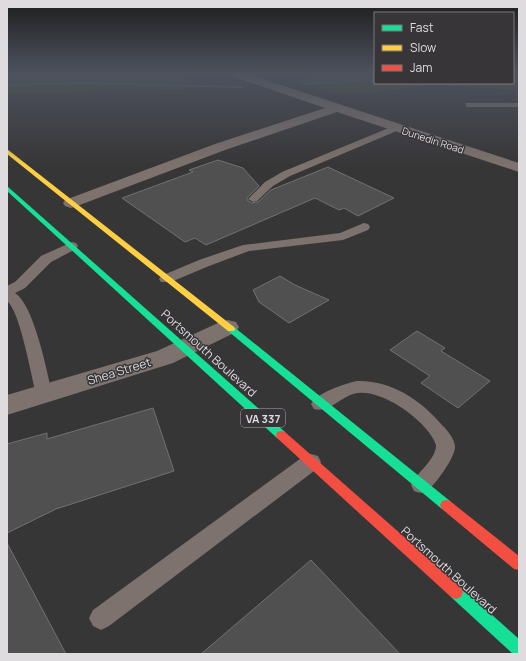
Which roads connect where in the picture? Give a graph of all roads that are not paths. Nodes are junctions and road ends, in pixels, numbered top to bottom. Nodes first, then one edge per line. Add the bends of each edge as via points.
1 (324, 104) edge
2 (469, 105) dead end
3 (519, 106) edge
4 (336, 108) junction
5 (396, 128) junction
6 (7, 151) edge
7 (519, 168) edge
8 (7, 188) edge
9 (254, 199) dead end
10 (71, 203) junction
11 (364, 227) dead end
12 (72, 246) junction
13 (166, 279) junction
14 (7, 292) edge
15 (7, 295) edge
16 (228, 327) junction
17 (185, 348) junction
18 (44, 394) junction
19 (320, 404) junction
20 (7, 405) edge
21 (311, 462) junction
22 (421, 485) junction
23 (519, 564) edge
24 (102, 618) dead end
25 (519, 650) edge

1 - 4 street, Dunedin Road
2 - 3 lane
4 - 5 street, Dunedin Road
4 - 10 street
5 - 7 street, Dunedin Road
5 - 9 lane via 286,174 269,184
6 - 10 main road
8 - 12 main road, Portsmouth Boulevard / VA 337
10 - 13 main road
11 - 13 lane via 343,236 247,248
12 - 14 lane via 46,259 20,285
12 - 17 main road, Portsmouth Boulevard / VA 337
13 - 16 main road
15 - 18 lane via 16,300 20,310
16 - 17 street, Shea Street
16 - 19 main road
17 - 18 street, Shea Street via 165,357
17 - 21 main road, Portsmouth Boulevard / VA 337
18 - 20 street, Shea Street
19 - 22 main road
19 - 22 lane via 349,389 361,387 396,396 413,407 443,439 446,449
21 - 24 lane
21 - 25 main road, Portsmouth Boulevard / VA 337
22 - 23 main road

